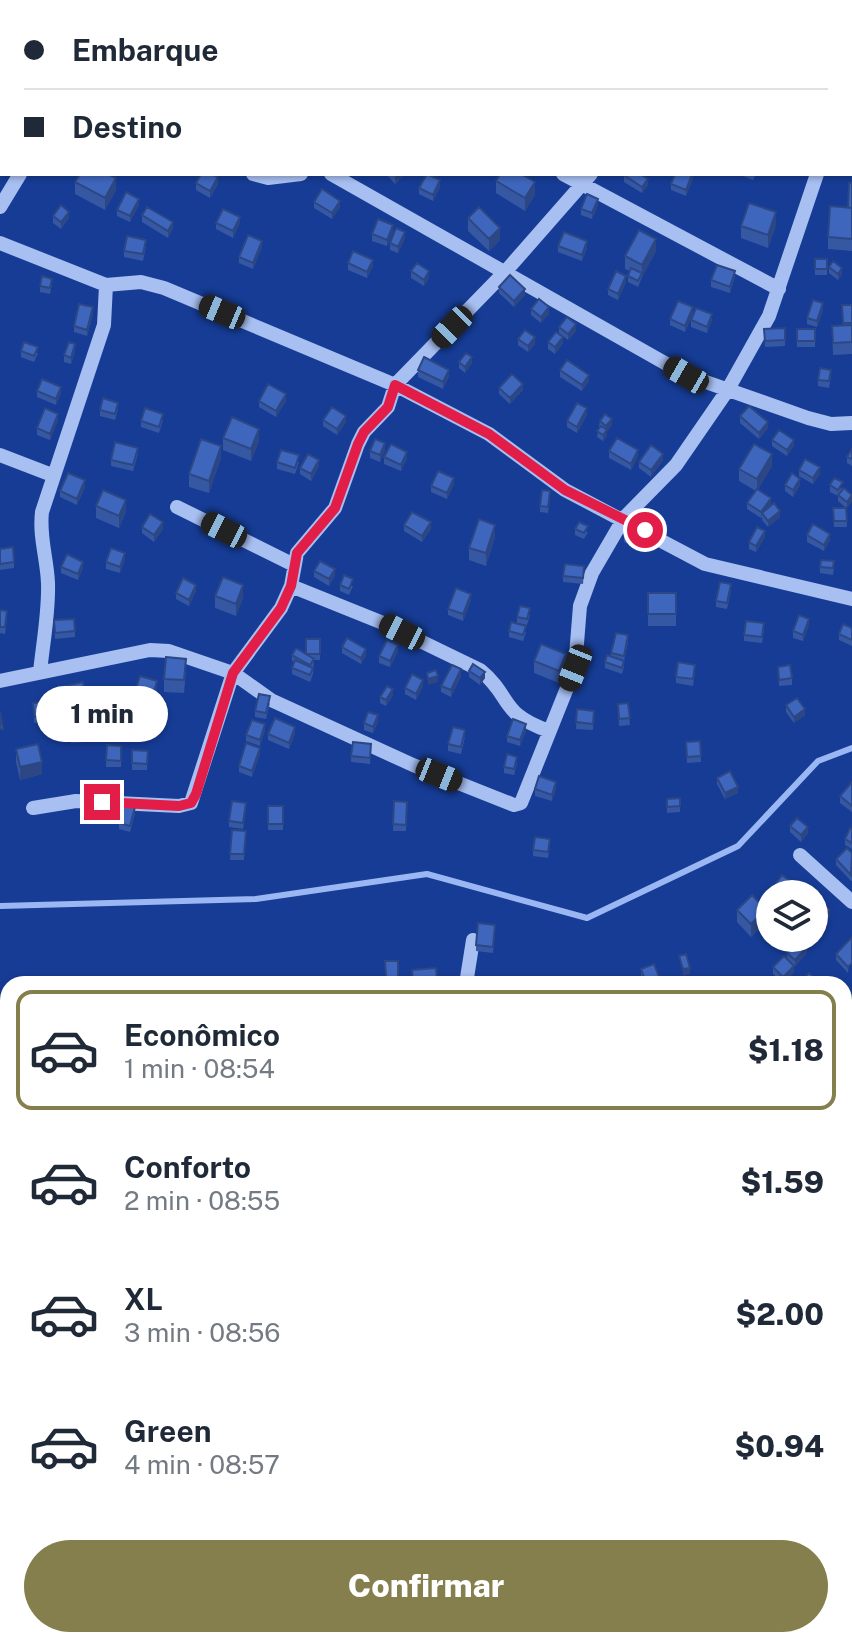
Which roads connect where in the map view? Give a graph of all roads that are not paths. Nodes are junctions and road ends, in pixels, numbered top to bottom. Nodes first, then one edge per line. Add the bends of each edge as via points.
1 (19, 176) edge
2 (260, 176) edge
3 (284, 176) edge
4 (335, 176) edge
5 (816, 176) edge
6 (587, 180) edge
7 (0, 207) edge
8 (0, 243) edge
9 (505, 272) junction
10 (106, 285) junction
11 (779, 289) junction
12 (395, 385) junction
13 (727, 391) junction
14 (852, 423) edge
15 (0, 455) edge
16 (52, 475) junction
17 (177, 507) dead end
18 (624, 518) junction
19 (294, 565) junction
20 (291, 586) junction
21 (852, 599) edge
22 (40, 672) junction
23 (233, 673) junction
24 (0, 681) edge
25 (549, 731) junction
26 (33, 808) dead end
27 (800, 855) dead end
28 (852, 902) edge
29 (473, 940) edge
30 (467, 976) edge

1 - 7 street
2 - 3 street
4 - 9 street
5 - 11 street
6 - 9 street
6 - 11 street
8 - 10 street
9 - 12 street
9 - 13 street via 686,375
10 - 12 street via 141,282 164,288
10 - 16 street via 104,325
11 - 13 street
12 - 18 street via 489,434 556,485
12 - 19 street via 388,407 358,444 335,508 297,553
13 - 14 street via 831,424
13 - 18 street via 676,465
15 - 16 street
16 - 22 street via 39,535 48,579
17 - 19 street
18 - 21 street via 705,564
18 - 25 street via 592,573 580,606 575,668
19 - 20 street
20 - 23 street
20 - 25 street via 480,670 517,717
22 - 23 street via 150,650 169,651
22 - 24 street
23 - 25 street via 271,700 514,805 528,794
23 - 26 street via 191,803 76,801
27 - 28 street
29 - 30 street

